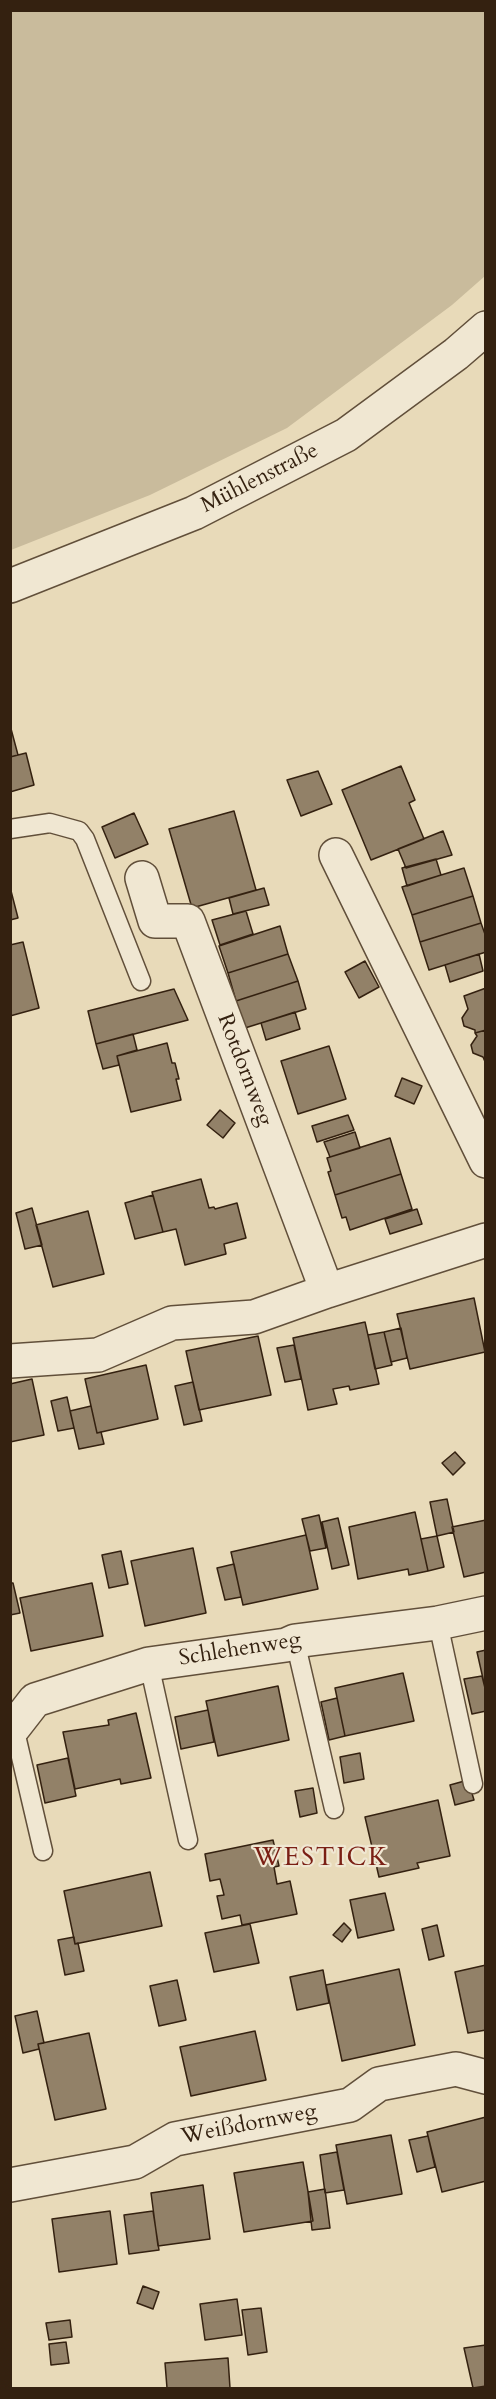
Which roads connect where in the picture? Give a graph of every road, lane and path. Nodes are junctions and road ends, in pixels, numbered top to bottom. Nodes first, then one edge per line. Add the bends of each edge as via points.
1 (486, 328) edge
2 (10, 586) edge
3 (10, 829) edge
4 (336, 855) dead end
5 (142, 878) dead end
6 (141, 981) dead end
7 (486, 1161) edge
8 (486, 1240) edge
9 (327, 1291) junction
10 (10, 1361) edge
11 (486, 1613) edge
12 (438, 1623) junction
13 (296, 1641) junction
14 (149, 1664) junction
15 (12, 1728) edge
16 (473, 1784) dead end
17 (334, 1809) dead end
18 (188, 1840) dead end
19 (43, 1851) dead end
20 (486, 2077) edge
21 (10, 2185) edge

1 - 2 street, Mühlenstraße via 346,435 194,513
3 - 6 lane via 50,823 79,831 86,839
4 - 7 street
5 - 9 street, Rotdornweg via 155,921 188,921
8 - 9 street
9 - 10 street via 254,1317 172,1323 98,1355
11 - 12 street, Schlehenweg
12 - 13 street, Schlehenweg
12 - 16 lane
13 - 14 street, Schlehenweg
13 - 17 lane
14 - 15 street, Schlehenweg via 35,1700
14 - 18 lane
15 - 19 lane
20 - 21 street, Weißdornweg via 456,2069 379,2084 350,2105 175,2139 135,2162

